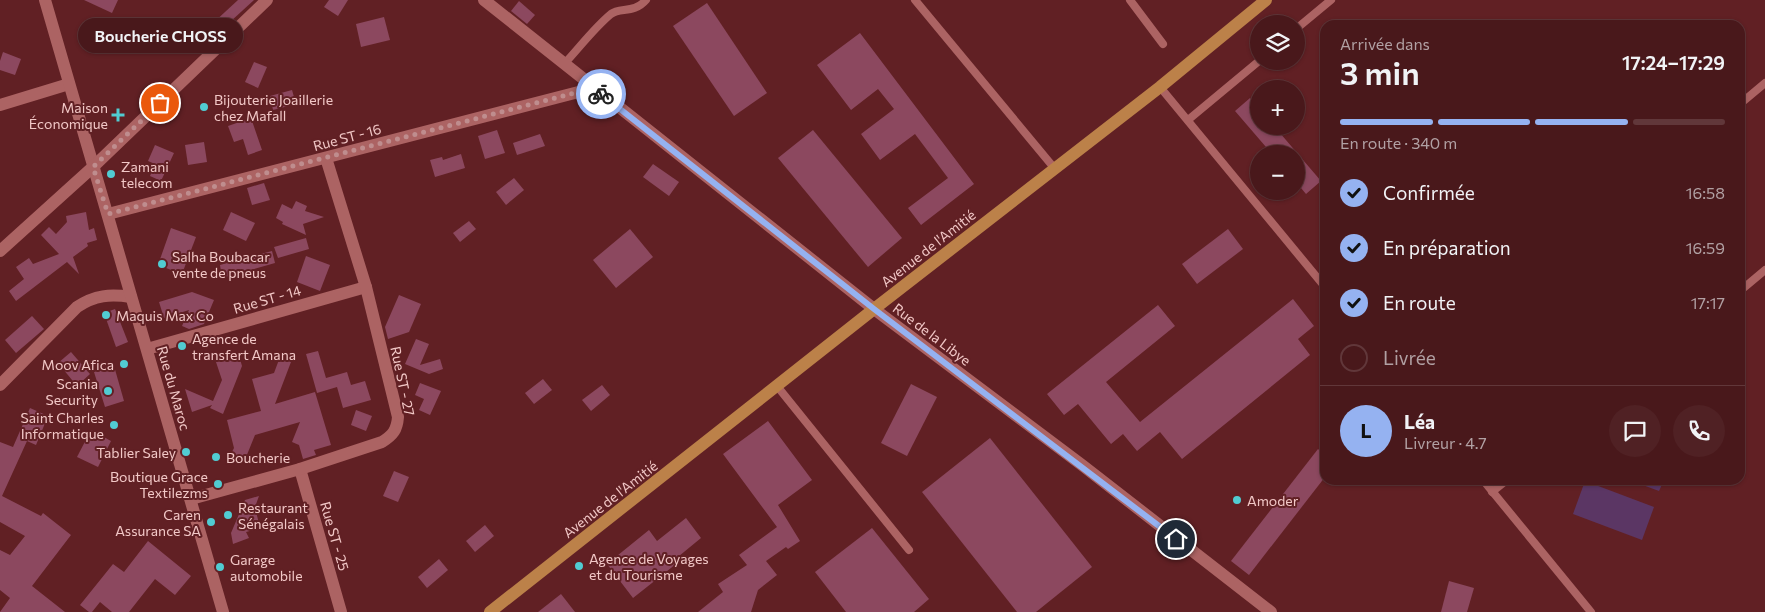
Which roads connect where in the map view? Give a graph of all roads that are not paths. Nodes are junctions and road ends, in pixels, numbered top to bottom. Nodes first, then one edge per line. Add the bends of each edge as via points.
1 (45, 0) edge
2 (267, 0) edge
3 (484, 0) edge
4 (646, 0) edge
5 (915, 0) edge
6 (1130, 0) edge
7 (1264, 0) edge
8 (1331, 0) edge
9 (1305, 22) edge
10 (1163, 44) dead end
11 (565, 63) junction
12 (1250, 68) edge
13 (1765, 83) edge
14 (69, 84) junction
15 (1160, 87) junction
16 (594, 88) junction
17 (1745, 100) edge
18 (0, 105) edge
19 (1188, 120) junction
20 (326, 158) junction
21 (93, 167) junction
22 (1055, 169) junction
23 (108, 214) junction
24 (13, 239) junction
25 (0, 242) edge
26 (0, 251) edge
27 (1765, 270) edge
28 (1320, 281) edge
29 (366, 287) junction
30 (1745, 287) edge
31 (131, 297) junction
32 (874, 309) junction
33 (147, 349) junction
34 (0, 385) edge
35 (777, 386) junction
36 (300, 469) junction
37 (1487, 485) edge
38 (1501, 485) edge
39 (1492, 492) junction
40 (191, 499) junction
41 (909, 550) dead end
42 (223, 612) edge
43 (341, 612) edge
44 (490, 612) edge
45 (1271, 612) edge
46 (1591, 612) edge

1 - 14 street, Rue du Maroc
2 - 21 street
3 - 11 street, Rue de la Libye
4 - 11 lane via 630,10 613,13
5 - 22 lane
6 - 10 lane
7 - 15 main road, Avenue de l'Amitié
8 - 9 lane
11 - 16 street, Rue de la Libye
12 - 19 lane
13 - 17 lane
14 - 18 street
14 - 21 street, Rue du Maroc
15 - 19 lane
15 - 22 main road, Avenue de l'Amitié
16 - 20 street, Rue ST - 16
16 - 32 street, Rue de la Libye
19 - 28 lane
20 - 23 street, Rue ST - 16
20 - 29 street, Rue ST - 27
21 - 23 street, Rue du Maroc
21 - 24 street
22 - 32 main road, Avenue de l'Amitié
23 - 31 street, Rue du Maroc
24 - 25 street
24 - 26 street
27 - 30 lane
29 - 33 street, Rue ST - 14
29 - 36 street, Rue ST - 27 via 398,417 397,427 393,435 382,442
31 - 33 street, Rue du Maroc
31 - 34 street via 101,295 77,307
32 - 35 main road, Avenue de l'Amitié
32 - 45 street, Rue de la Libye
33 - 40 street, Rue du Maroc
35 - 41 lane
35 - 44 main road, Avenue de l'Amitié
36 - 40 street, Rue ST - 27
36 - 43 street, Rue ST - 25
37 - 39 lane
38 - 39 lane
39 - 46 lane
40 - 42 street, Rue du Maroc

